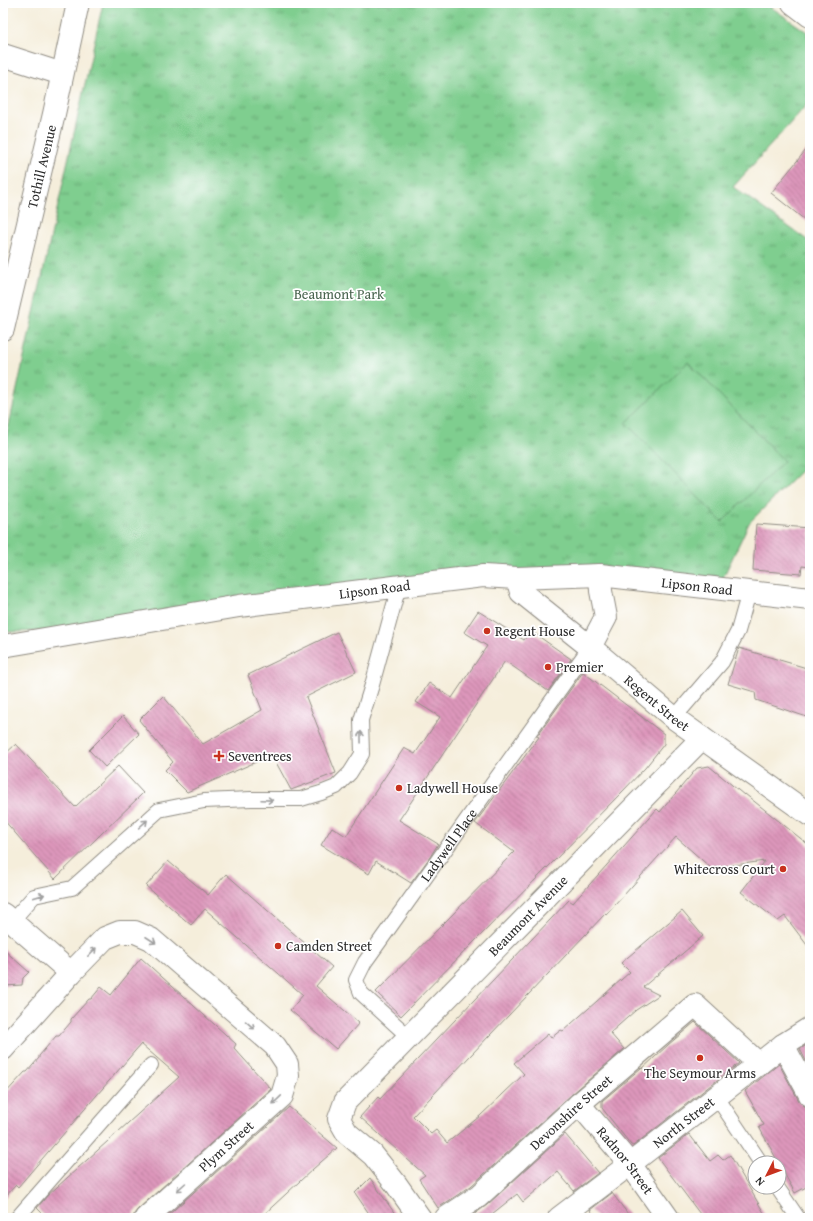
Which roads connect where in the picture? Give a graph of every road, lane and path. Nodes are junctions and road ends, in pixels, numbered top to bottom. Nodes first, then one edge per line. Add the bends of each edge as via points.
1 (78, 3) edge
2 (793, 3) edge
3 (810, 16) edge
4 (3, 55) edge
5 (62, 74) junction
6 (3, 329) edge
7 (600, 575) junction
8 (517, 578) junction
9 (399, 586) junction
10 (749, 592) junction
11 (810, 599) edge
12 (3, 646) edge
13 (590, 647) junction
14 (674, 718) junction
15 (702, 738) junction
16 (810, 815) edge
17 (7, 918) edge
18 (70, 973) junction
19 (810, 1028) edge
20 (408, 1037) junction
21 (783, 1045) junction
22 (3, 1049) edge
23 (759, 1064) junction
24 (151, 1065) dead end
25 (810, 1095) edge
26 (716, 1096) junction
27 (579, 1104) junction
28 (756, 1155) edge
29 (630, 1164) junction
30 (782, 1195) edge
31 (17, 1218) edge
32 (146, 1218) edge
33 (420, 1218) edge
34 (446, 1218) edge
35 (558, 1218) edge
36 (668, 1218) edge
37 (798, 1218) edge

1 - 5 street, Tothill Avenue
2 - 3 street
4 - 5 street
5 - 6 street, Tothill Avenue
7 - 8 street, Lipson Road
7 - 10 street, Lipson Road
7 - 13 street via 606,617
8 - 9 street, Lipson Road via 483,576
8 - 13 street, Regent Street via 521,592
9 - 12 street, Lipson Road via 239,606
17 -> 9 lane via 34,896 72,888 159,810 204,801 301,799 336,786 350,773 362,754 361,720
10 - 11 street, Lipson Road
10 - 14 lane via 738,631 722,662
13 - 14 street, Regent Street
13 - 20 lane, Ladywell Place via 365,962 356,980 361,993
14 - 15 street, Regent Street
15 - 16 street, Regent Street
15 - 20 street, Beaumont Avenue
17 - 18 street
18 - 22 street
18 -> 32 street, Plym Street via 106,938 120,932 135,932 151,939 275,1046 287,1064 288,1076 282,1096
19 - 21 street, North Street
20 - 33 street, Beaumont Avenue via 345,1102 339,1119 347,1133 372,1155 396,1184
21 - 23 street, North Street
21 - 25 street
23 - 26 street, North Street
23 - 27 street, Devonshire Street via 695,1005
24 - 31 lane
26 - 28 lane
26 - 29 street, North Street
27 - 29 street, Radnor Street
27 - 34 street, Devonshire Street via 479,1196
29 - 35 street, North Street
29 - 36 street, Radnor Street
30 - 37 lane

